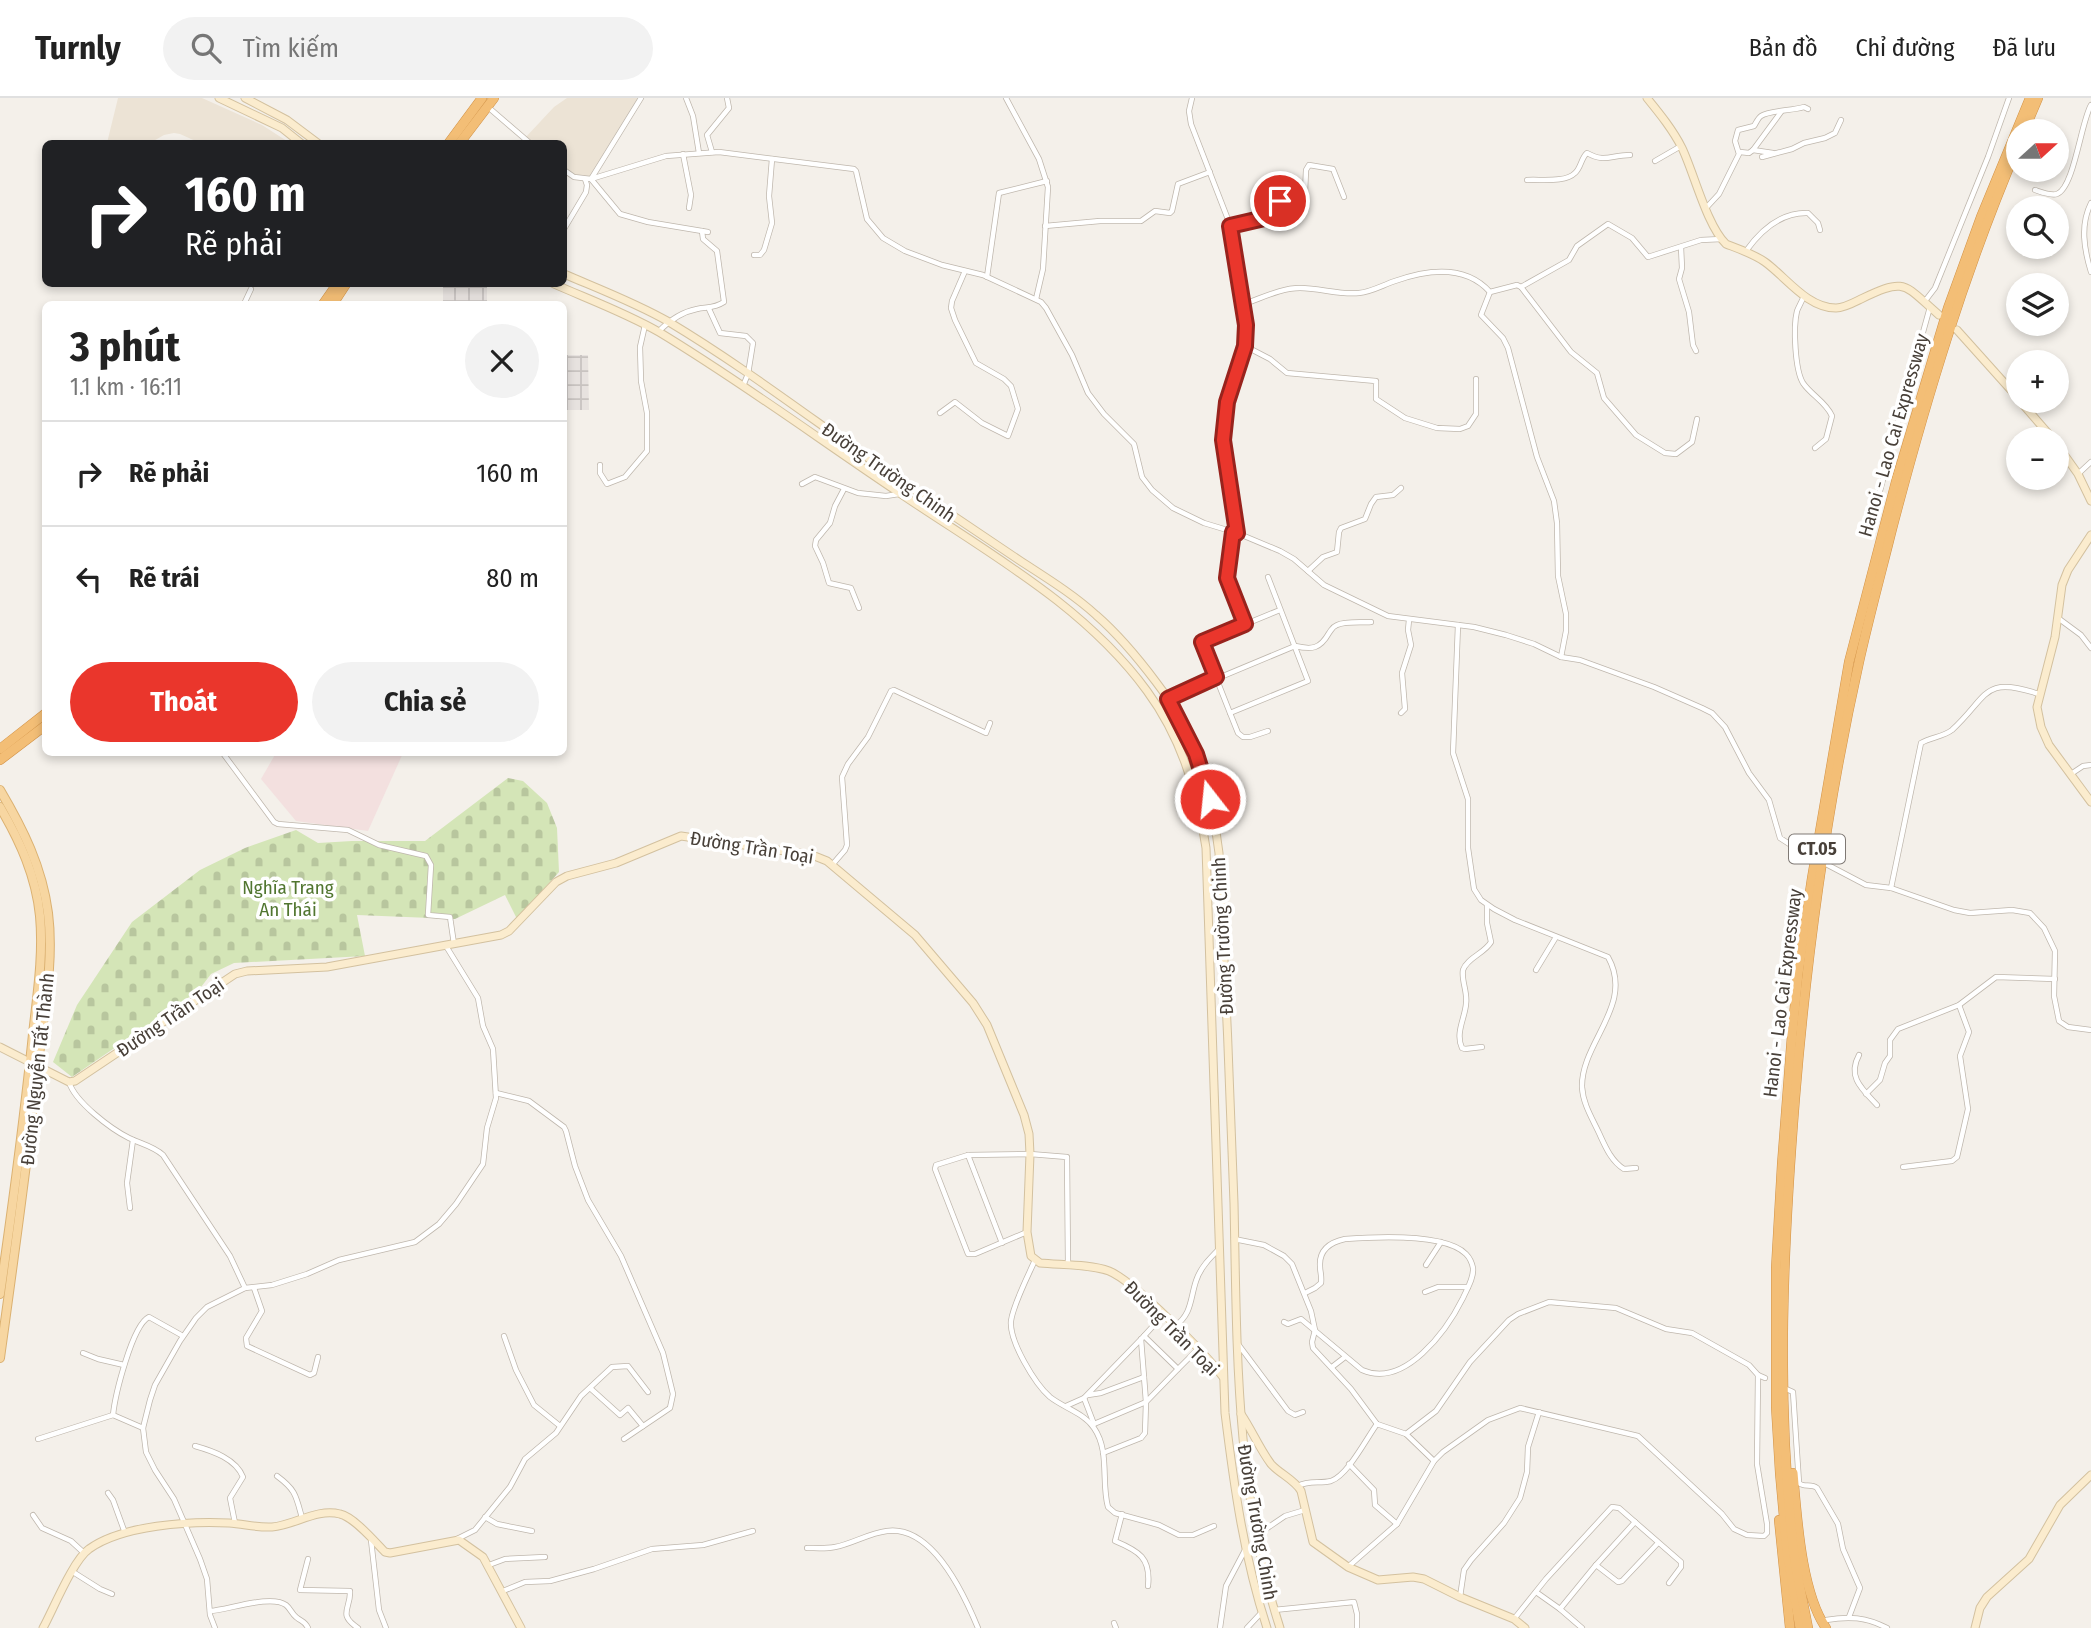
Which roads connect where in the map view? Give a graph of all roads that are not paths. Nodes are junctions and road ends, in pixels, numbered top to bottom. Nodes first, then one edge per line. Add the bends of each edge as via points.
1 (219, 98) edge
2 (245, 98) edge
3 (494, 98) edge
4 (641, 98) edge
5 (686, 98) edge
6 (727, 98) edge
7 (1006, 98) edge
8 (1192, 98) edge
9 (1647, 98) edge
10 (2008, 98) edge
11 (2030, 98) edge
12 (2038, 98) edge
13 (485, 102) edge
14 (2091, 105) edge
15 (1808, 109) dead end
16 (1781, 112) junction
17 (2029, 119) edge
18 (1841, 120) dead end
19 (297, 140) edge
20 (314, 140) edge
21 (452, 140) edge
22 (461, 140) edge
23 (527, 140) edge
24 (1681, 146) junction
25 (1753, 150) junction
26 (712, 152) junction
27 (1740, 152) junction
28 (699, 153) junction
29 (684, 154) junction
30 (1777, 154) junction
31 (1630, 155) dead end
32 (1762, 157) dead end
33 (772, 159) junction
34 (1655, 161) dead end
35 (567, 172) edge
36 (1210, 172) junction
37 (2006, 174) edge
38 (589, 179) junction
39 (1527, 180) dead end
40 (1047, 181) junction
41 (2035, 190) dead end
42 (1344, 197) dead end
43 (2091, 203) edge
44 (688, 208) dead end
45 (1706, 208) junction
46 (567, 224) edge
47 (1045, 226) junction
48 (1230, 226) junction
49 (1820, 230) dead end
50 (1721, 239) junction
51 (1681, 247) junction
52 (1745, 252) junction
53 (754, 255) dead end
54 (965, 271) junction
55 (2091, 272) edge
56 (567, 275) edge
57 (987, 277) junction
58 (561, 287) edge
59 (1521, 287) junction
60 (251, 289) dead end
61 (1490, 292) junction
62 (1804, 296) junction
63 (1036, 299) junction
64 (245, 301) edge
65 (1244, 304) junction
66 (1927, 304) junction
67 (709, 309) junction
68 (1939, 315) dead end
69 (668, 322) junction
70 (645, 325) junction
71 (1957, 330) dead end
72 (658, 332) junction
73 (1245, 346) junction
74 (1696, 351) dead end
75 (748, 374) junction
76 (1476, 379) dead end
77 (2006, 385) edge
78 (743, 386) junction
79 (940, 413) dead end
80 (2031, 413) edge
81 (1697, 419) dead end
82 (2043, 427) edge
83 (1815, 447) dead end
84 (2069, 461) edge
85 (2091, 462) edge
86 (600, 465) dead end
87 (2078, 474) junction
88 (803, 484) dead end
89 (1401, 488) dead end
90 (844, 489) junction
91 (900, 494) junction
92 (2091, 501) edge
93 (1235, 533) junction
94 (1869, 534) dead end
95 (2091, 535) edge
96 (1308, 571) junction
97 (1268, 577) dead end
98 (859, 608) dead end
99 (1280, 610) junction
100 (2058, 618) junction
101 (1409, 620) junction
102 (1371, 622) dead end
103 (1245, 624) junction
104 (1458, 625) junction
105 (1295, 646) junction
106 (2091, 648) edge
107 (1137, 657) junction
108 (1561, 657) junction
109 (1127, 666) junction
110 (1216, 677) junction
111 (2039, 694) junction
112 (1168, 699) junction
113 (1230, 713) junction
114 (1401, 713) dead end
115 (42, 716) edge
116 (990, 723) dead end
117 (42, 728) edge
118 (1268, 731) dead end
119 (0, 749) edge
120 (225, 756) edge
121 (0, 760) edge
122 (2091, 765) edge
123 (2070, 774) junction
124 (0, 790) edge
125 (2091, 802) edge
126 (0, 807) edge
127 (1219, 852) junction
128 (1206, 853) junction
129 (1808, 856) dead end
130 (1826, 864) dead end
131 (832, 865) junction
132 (1891, 888) junction
133 (1487, 905) junction
134 (1556, 937) junction
135 (450, 945) junction
136 (1536, 970) dead end
137 (2054, 979) junction
138 (1959, 1005) junction
139 (39, 1017) junction
140 (2091, 1030) edge
141 (0, 1047) edge
142 (1482, 1047) dead end
143 (1859, 1055) dead end
144 (34, 1063) junction
145 (69, 1082) junction
146 (496, 1093) junction
147 (1866, 1094) junction
148 (1877, 1104) dead end
149 (133, 1140) junction
150 (1030, 1154) junction
151 (968, 1155) junction
152 (1903, 1167) dead end
153 (1636, 1168) dead end
154 (130, 1209) dead end
155 (1027, 1232) junction
156 (1234, 1239) junction
157 (1441, 1242) junction
158 (1002, 1243) junction
159 (1219, 1249) junction
160 (1035, 1260) junction
161 (1426, 1265) dead end
162 (1068, 1266) junction
163 (1468, 1287) junction
164 (244, 1288) junction
165 (254, 1288) junction
166 (1425, 1292) dead end
167 (0, 1293) edge
168 (1304, 1293) junction
169 (1221, 1301) junction
170 (1237, 1301) junction
171 (1163, 1315) junction
172 (1284, 1322) dead end
173 (1175, 1326) junction
174 (1315, 1330) junction
175 (183, 1336) junction
176 (504, 1336) dead end
177 (1143, 1338) junction
178 (1238, 1343) junction
179 (1198, 1349) junction
180 (1130, 1351) junction
181 (83, 1353) dead end
182 (1142, 1356) junction
183 (318, 1357) dead end
184 (1345, 1357) junction
185 (0, 1358) edge
186 (124, 1365) junction
187 (1332, 1367) junction
188 (1178, 1369) junction
189 (1758, 1375) junction
190 (1144, 1377) junction
191 (1765, 1378) dead end
192 (1223, 1379) junction
193 (1783, 1387) dead end
194 (590, 1388) junction
195 (648, 1392) dead end
196 (1085, 1397) junction
197 (1146, 1402) junction
198 (1066, 1406) junction
199 (1303, 1412) dead end
200 (1539, 1412) junction
201 (1240, 1413) junction
202 (113, 1415) junction
203 (1784, 1420) junction
204 (1377, 1424) junction
205 (560, 1426) junction
206 (643, 1426) junction
207 (1095, 1427) junction
208 (143, 1428) junction
209 (1406, 1434) junction
210 (38, 1439) dead end
211 (624, 1439) dead end
212 (195, 1446) dead end
213 (1103, 1453) junction
214 (1434, 1461) junction
215 (1349, 1464) junction
216 (1780, 1473) junction
217 (2091, 1475) edge
218 (277, 1476) dead end
219 (1298, 1486) junction
220 (108, 1493) dead end
221 (1306, 1510) junction
222 (1122, 1514) junction
223 (33, 1515) dead end
224 (485, 1517) junction
225 (302, 1519) junction
226 (1635, 1522) junction
227 (185, 1524) junction
228 (235, 1524) junction
229 (1397, 1524) junction
230 (1214, 1526) dead end
231 (532, 1531) dead end
232 (753, 1531) dead end
233 (125, 1534) junction
234 (1257, 1535) junction
235 (371, 1537) junction
236 (456, 1539) junction
237 (1658, 1543) junction
238 (807, 1548) dead end
239 (1246, 1548) junction
240 (84, 1553) junction
241 (545, 1557) dead end
242 (308, 1559) dead end
243 (489, 1565) junction
244 (1596, 1565) junction
245 (1348, 1567) junction
246 (73, 1572) junction
247 (1669, 1583) dead end
248 (1148, 1586) dead end
249 (503, 1591) junction
250 (1536, 1592) junction
251 (112, 1594) dead end
252 (1460, 1597) junction
253 (1560, 1609) junction
254 (1274, 1610) junction
255 (210, 1611) junction
256 (1262, 1612) junction
257 (1849, 1617) junction
258 (1514, 1619) junction
259 (1826, 1624) edge
260 (43, 1628) edge
261 (215, 1628) edge
262 (308, 1628) edge
263 (358, 1628) edge
264 (386, 1628) edge
265 (520, 1628) edge
266 (978, 1628) edge
267 (1220, 1628) edge
268 (1247, 1628) edge
269 (1267, 1628) edge
270 (1280, 1628) edge
271 (1357, 1628) edge
272 (1525, 1628) edge
273 (1581, 1628) edge
274 (1790, 1628) edge
275 (1800, 1628) edge
276 (1808, 1628) edge
277 (1887, 1628) edge
278 (1975, 1628) edge

1 - 19 street
2 - 20 street
3 - 13 highway
4 - 38 street
5 - 28 street
6 - 26 street via 729,108 707,135
7 - 40 street
8 - 36 street via 1191,124
9 - 24 street
10 - 66 street
11 - 216 highway, Hanoi - Lao Cai Expressway / CT.05 via 1948,307 1849,662 1812,878 1792,1035 1776,1268
12 - 17 highway
13 - 21 highway
13 - 22 highway
13 - 23 street
14 - 41 street via 2062,191
15 - 16 street
16 - 25 street
16 - 27 street via 1765,114 1754,126 1738,130 1735,141
18 - 30 street via 1835,133
24 - 34 street
24 - 45 street
25 - 27 street
25 - 30 street
26 - 28 street
26 - 33 street
27 - 45 street via 1719,194
28 - 29 street
29 - 38 street
29 - 44 street via 690,185
30 - 32 street
31 - 39 street via 1606,160 1587,153 1572,175
33 - 53 street via 772,223 764,250
33 - 54 street via 854,169 867,219 883,239
35 - 38 street
36 - 47 street via 1178,184 1170,213 1155,211 1141,221
36 - 48 street
37 - 203 highway, Hanoi - Lao Cai Expressway / CT.05 via 1955,312 1917,437 1859,661 1842,748 1800,1034 1783,1267
38 - 46 street
38 - 67 street via 620,214 705,231 703,239 717,251 724,299 722,305
40 - 47 street
40 - 57 street via 999,192
42 - 48 street via 1333,169 1309,165 1305,193 1280,201 1273,216
43 - 55 street via 2084,229
45 - 50 street
47 - 63 street
48 - 65 street
49 - 52 street via 1810,214 1786,216 1775,221
50 - 51 street
50 - 52 street
51 - 59 street via 1648,257 1632,238 1607,225 1577,246 1569,260
51 - 74 street via 1679,279
52 - 62 street via 1772,267
54 - 57 street
54 - 79 street via 951,303 955,320 976,363 1007,382 1018,409 1007,436 955,402
56 - 69 street, Đường Trường Chinh
57 - 63 street
58 - 70 street, Đường Trường Chinh
59 - 61 street
59 - 81 street via 1571,352 1597,373 1604,398 1636,435 1665,453 1676,454 1692,442
60 - 64 street
61 - 65 street via 1468,277 1445,271 1411,276 1364,292 1297,288
61 - 108 street via 1481,315 1508,348 1537,457 1553,497 1558,576 1566,614
62 - 66 street via 1839,308 1898,285
62 - 83 street via 1797,315 1799,373 1832,416 1826,439
63 - 93 street via 1046,308 1094,401 1134,444 1146,483 1182,514
65 - 73 street
66 - 68 street
66 - 94 street
67 - 69 street via 691,310
67 - 75 street via 720,333 751,339
69 - 72 street
69 - 75 street, Đường Trường Chinh
70 - 72 street, Đường Trường Chinh
70 - 86 street via 640,347 648,451 625,477 607,484
71 - 77 street
72 - 78 street, Đường Trường Chinh
73 - 76 street via 1287,373 1376,381 1376,399 1405,418 1437,428 1468,426 1476,414
73 - 93 street via 1227,402 1223,440
75 - 78 street
75 - 107 street, Đường Trường Chinh via 1065,590 1096,614
78 - 91 street, Đường Trường Chinh
80 - 82 street
84 - 87 street
85 - 87 street
87 - 92 street
88 - 90 street via 818,477
89 - 96 street via 1393,495 1376,497 1365,519 1341,528 1337,552
90 - 91 street via 870,495
90 - 98 street via 815,546 828,581 851,588
91 - 109 street, Đường Trường Chinh via 1056,599
93 - 96 street via 1280,551
93 - 103 street via 1227,578
95 - 100 street via 2065,577
96 - 101 street via 1324,585 1369,608
97 - 99 street
99 - 103 street
99 - 105 street
100 - 106 street
100 - 111 street
101 - 104 street
101 - 114 street via 1411,645 1402,673 1405,709
102 - 105 street via 1338,624 1318,646
103 - 110 street via 1202,642
104 - 108 street via 1506,635
104 - 133 street via 1453,753 1468,799 1474,889
105 - 110 street
105 - 113 street via 1308,681
107 - 109 street
107 - 112 street, Đường Trường Chinh
108 - 129 street via 1654,687 1712,713 1769,800 1780,838
109 - 128 street, Đường Trường Chinh via 1157,706 1184,758
110 - 112 street
110 - 113 street
111 - 123 street via 2037,707 2044,736
111 - 132 street via 2015,686 1992,689 1950,732 1921,743
112 - 127 street, Đường Trường Chinh via 1202,770
113 - 118 street via 1243,737
115 - 119 highway
116 - 131 street via 986,733 891,691 842,777 847,845
117 - 121 highway
120 - 135 street via 278,824 348,830 379,845 426,856 431,862 428,915 450,916
122 - 123 street
123 - 125 street
124 - 139 main road, Đường Nguyễn Tất Thành via 27,838 45,896 49,955
126 - 139 main road, Đường Nguyễn Tất Thành via 27,859 40,916
127 - 128 street
127 - 156 street, Đường Trường Chinh
128 - 159 street, Đường Trường Chinh
130 - 132 street via 1866,885
131 - 135 street, Đường Trần Toại via 812,855 681,836 604,867 563,877 509,931
131 - 150 street, Đường Trần Toại via 915,935 981,1013 1024,1115
132 - 137 street via 1962,912 2030,913 2053,945
133 - 134 street
133 - 142 street via 1491,942 1463,970 1467,1000 1459,1039 1462,1048
134 - 136 street
134 - 153 street via 1611,962 1614,1002 1586,1067 1583,1093 1611,1157 1624,1168
135 - 145 street, Đường Trần Toại via 327,967 235,974
135 - 146 street via 478,998 493,1049
137 - 138 street via 1996,977
137 - 140 street via 2059,1021
138 - 147 street via 1895,1031 1880,1080
138 - 152 street via 1969,1032 1960,1056 1968,1109 1956,1157
139 - 144 main road, Đường Nguyễn Tất Thành
141 - 144 street
143 - 147 street via 1854,1073
144 - 145 street
144 - 167 main road, Đường Nguyễn Tất Thành
144 - 185 main road, Đường Nguyễn Tất Thành via 27,1161
145 - 149 street via 87,1107
146 - 165 street via 483,1164 456,1204 424,1238
146 - 206 street via 529,1101 564,1127 588,1200 626,1266 663,1353 673,1394 670,1408
147 - 148 street
149 - 154 street via 127,1183
149 - 164 street via 163,1155 230,1255
150 - 151 street
150 - 155 street, Đường Trần Toại
150 - 162 street via 1068,1159
151 - 158 street
151 - 158 street via 938,1163 935,1169 965,1248 972,1255
155 - 158 street
155 - 160 street, Đường Trần Toại
156 - 168 street via 1264,1245 1288,1260
156 - 170 street, Đường Trường Chinh
157 - 161 street
157 - 163 street via 1470,1259 1473,1271
157 - 168 street via 1396,1238 1334,1242 1321,1255 1321,1283
159 - 169 street, Đường Trường Chinh
159 - 173 street via 1196,1281 1187,1316
160 - 162 street, Đường Trần Toại
160 - 198 street via 1011,1327 1042,1388
162 - 171 street, Đường Trần Toại via 1116,1275
163 - 166 street
163 - 184 street via 1440,1335 1409,1363 1389,1373 1374,1374
164 - 165 street
164 - 175 street via 207,1307
165 - 183 street via 262,1311 246,1338 247,1346 310,1375
168 - 174 street
169 - 170 street
169 - 192 street, Đường Trường Chinh
170 - 178 street, Đường Trường Chinh
171 - 173 street, Đường Trần Toại
171 - 177 street
172 - 174 street via 1299,1319
173 - 179 street, Đường Trần Toại
174 - 184 street
174 - 187 street via 1313,1348
175 - 186 street via 145,1318
175 - 208 street via 155,1385
176 - 205 street via 534,1405
177 - 180 street
177 - 182 street
177 - 188 street
178 - 199 street via 1288,1411 1295,1415
178 - 201 street, Đường Trường Chinh
179 - 188 street
179 - 192 street, Đường Trần Toại
180 - 182 street
180 - 196 street
181 - 186 street
182 - 190 street
184 - 187 street
186 - 202 street
187 - 204 street
188 - 197 street
189 - 191 street
189 - 200 street via 1757,1464 1767,1530 1762,1536 1734,1529 1640,1437
189 - 209 street via 1749,1365 1692,1334 1666,1329 1616,1308 1549,1302 1508,1320 1436,1411
190 - 196 street
190 - 197 street
192 - 239 street, Đường Trường Chinh via 1233,1484
193 - 257 street via 1793,1392 1799,1483 1817,1488 1838,1524 1860,1588
194 - 195 street via 612,1367 623,1365
194 - 205 street
194 - 206 street via 620,1415 628,1408
196 - 198 street
196 - 207 street
197 - 207 street
197 - 213 street via 1144,1436
198 - 207 street
200 - 214 street via 1517,1409 1488,1420
200 - 252 street via 1519,1500 1467,1565
201 - 219 street via 1270,1462
201 - 234 street, Đường Trường Chinh
202 - 208 street
202 - 210 street
203 - 259 highway via 1800,1544 1816,1610
203 - 276 highway, Hanoi - Lao Cai Expressway / CT.05 via 1794,1549
204 - 209 street
204 - 215 street
205 - 224 street via 525,1459 513,1483
206 - 211 street
207 - 213 street
208 - 227 street via 149,1458
209 - 214 street
212 - 228 street via 240,1468 243,1476 230,1498
213 - 222 street via 1107,1504
214 - 229 street
215 - 219 street via 1333,1480
215 - 229 street via 1374,1490 1375,1505
216 - 274 highway via 1779,1534
216 - 275 highway, Hanoi - Lao Cai Expressway / CT.05
217 - 278 street via 2060,1505 2029,1559 1987,1597
218 - 225 street via 296,1493
219 - 221 street
220 - 233 street
221 - 234 street via 1285,1516
221 - 245 street via 1311,1539
222 - 230 street via 1177,1535 1193,1535
222 - 248 street via 1115,1541 1142,1556
223 - 240 street via 42,1528 71,1541
224 - 231 street via 498,1525
224 - 236 street via 472,1532
225 - 228 street via 269,1527
225 - 235 street via 339,1514
226 - 237 street
226 - 244 street
226 - 250 street via 1612,1507
227 - 228 street
227 - 233 street
227 - 255 street via 207,1579
229 - 245 street
232 - 249 street via 703,1545 652,1549 594,1569 550,1581 525,1582
233 - 240 street
234 - 254 street, Đường Trường Chinh
235 - 236 street via 393,1554
235 - 264 street via 379,1609
236 - 243 street via 481,1554
237 - 244 street via 1621,1582
237 - 247 street via 1682,1565
238 - 266 street via 833,1548 888,1531 924,1541 953,1578
239 - 256 street, Đường Trường Chinh
239 - 267 street via 1226,1586
240 - 246 street
241 - 243 street via 505,1559
242 - 263 street via 300,1590 350,1591 346,1617
243 - 249 street
244 - 253 street
245 - 252 street via 1378,1580 1419,1577
246 - 251 street
246 - 260 street
249 - 265 street
250 - 253 street
250 - 258 street
252 - 258 street
253 - 273 street
254 - 270 street, Đường Trường Chinh
254 - 271 street via 1354,1602
255 - 261 street
255 - 262 street via 279,1602
256 - 268 street
256 - 269 street, Đường Trường Chinh
257 - 259 street
257 - 277 street
258 - 272 street

